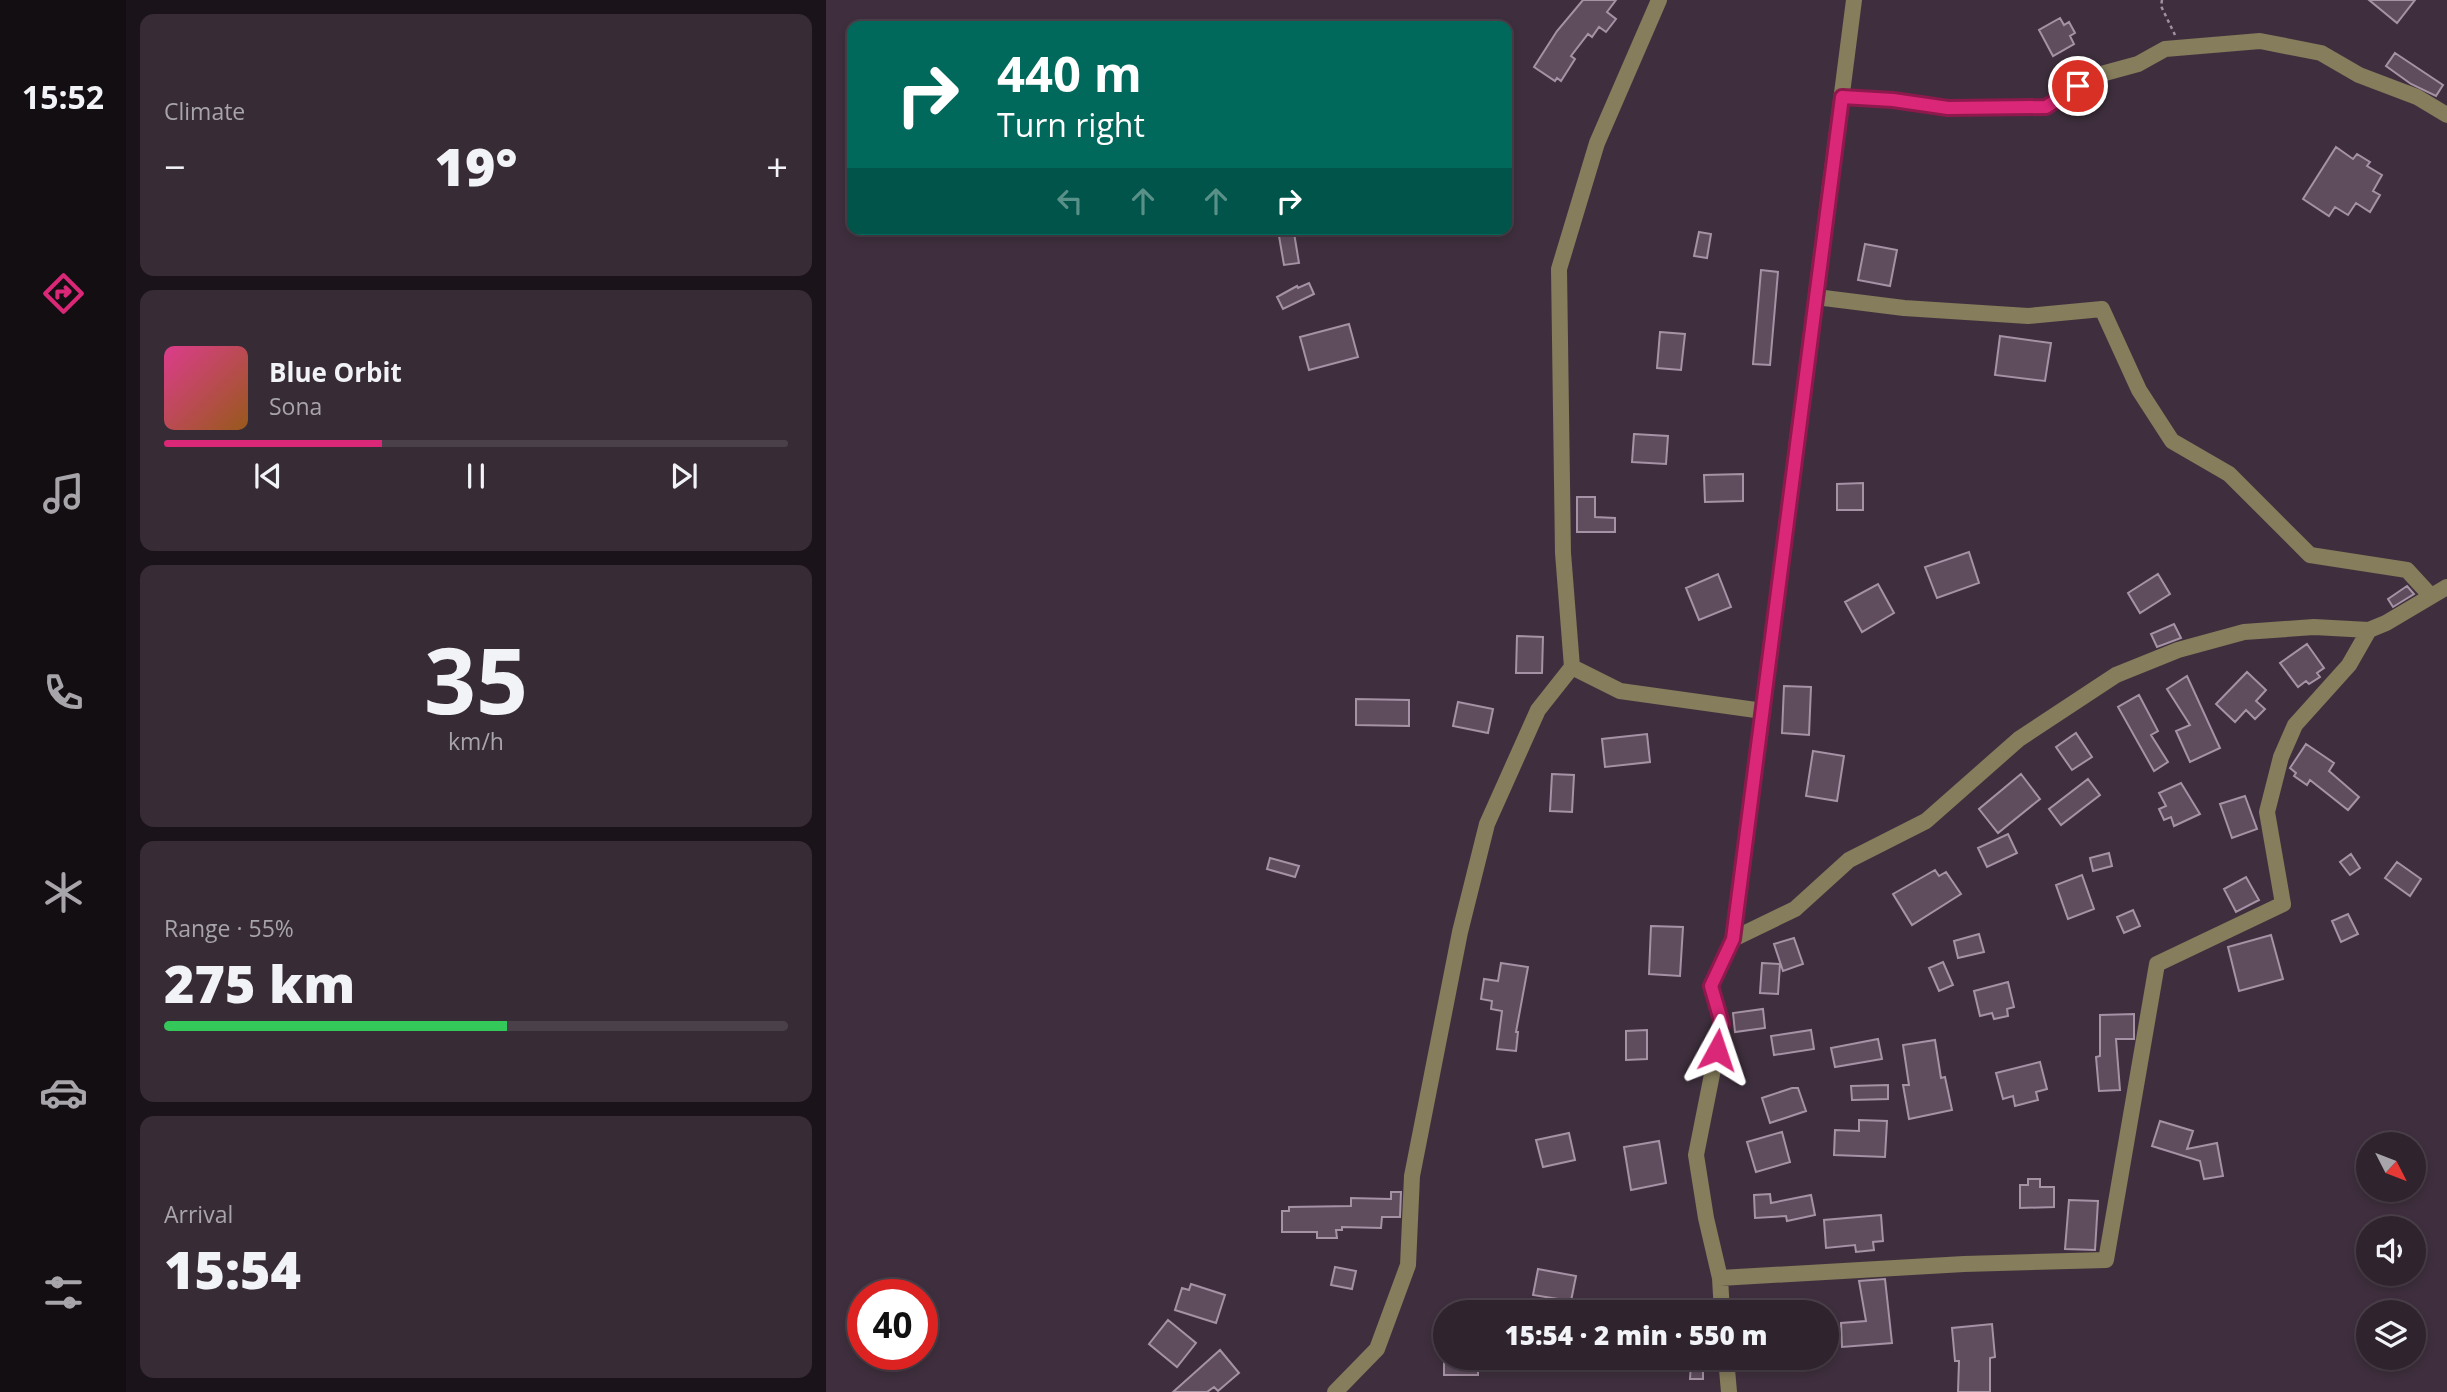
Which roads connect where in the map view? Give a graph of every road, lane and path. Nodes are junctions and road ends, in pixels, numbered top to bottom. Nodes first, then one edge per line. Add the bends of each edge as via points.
1 (1659, 0) edge
2 (1854, 0) edge
3 (2162, 0) edge
4 (2181, 47) junction
5 (1842, 97) junction
6 (2447, 115) edge
7 (1816, 297) junction
8 (2447, 587) edge
9 (2430, 595) junction
10 (2369, 630) junction
11 (1572, 667) junction
12 (1763, 710) junction
13 (1733, 939) junction
14 (1720, 1278) junction
15 (1721, 1300) edge
16 (1727, 1370) edge
17 (1335, 1392) edge
18 (1729, 1392) edge

1 - 11 street via 1597,143 1559,270 1563,553
2 - 5 street
3 - 4 path
4 - 5 street via 2094,76 2046,107 1948,108
4 - 6 street via 2260,41 2321,53 2359,75 2417,96
5 - 7 street
7 - 9 street via 2028,316 2102,309 2139,390 2172,441 2229,474 2311,555 2407,570
7 - 12 street
8 - 9 street
9 - 10 street
10 - 13 street via 2314,627 2244,632 2178,650 2116,675 2019,739 1926,821 1849,860 1795,909
10 - 14 street via 2349,666 2295,725 2281,757 2267,811 2283,904 2157,964 2106,1261
11 - 12 street via 1620,691
11 - 17 street via 1538,710 1487,824 1460,932 1412,1176 1408,1265 1377,1349
12 - 13 street
13 - 14 street via 1711,986 1722,1024 1696,1155
14 - 15 street
16 - 18 street

